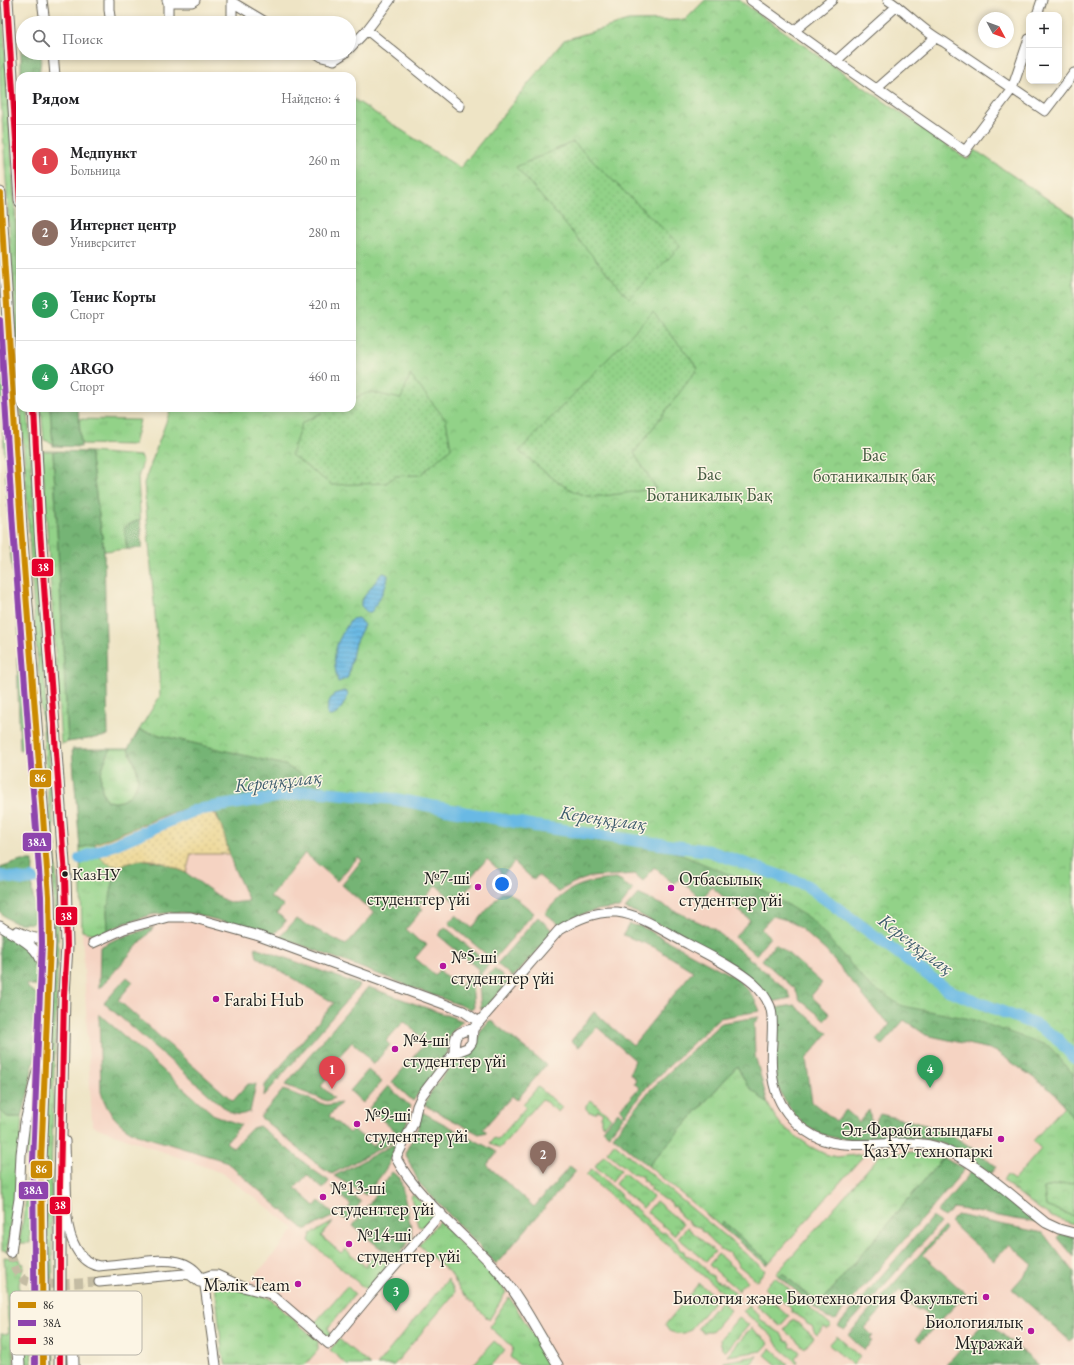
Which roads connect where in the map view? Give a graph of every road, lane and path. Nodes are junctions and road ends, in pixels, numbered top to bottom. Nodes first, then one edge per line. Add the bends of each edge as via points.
1 (7, 0) edge
2 (42, 0) edge
3 (110, 0) edge
4 (195, 0) edge
5 (390, 0) edge
6 (751, 0) edge
7 (832, 0) edge
8 (888, 0) edge
9 (1042, 0) edge
10 (167, 1) edge
11 (232, 1) edge
12 (897, 6) junction
13 (1038, 12) edge
14 (44, 16) edge
15 (110, 16) edge
16 (168, 16) edge
17 (232, 16) edge
18 (256, 16) edge
19 (367, 30) junction
20 (794, 31) junction
21 (935, 38) junction
22 (356, 42) edge
23 (1026, 48) edge
24 (54, 60) edge
25 (836, 61) junction
26 (55, 72) edge
27 (1074, 73) edge
28 (877, 89) junction
29 (1012, 89) junction
30 (460, 106) dead end
31 (16, 139) edge
32 (0, 193) edge
33 (34, 412) edge
34 (49, 896) junction
35 (0, 926) edge
36 (93, 943) dead end
37 (48, 1002) junction
38 (476, 1025) junction
39 (454, 1053) junction
40 (45, 1058) junction
41 (62, 1091) junction
42 (441, 1213) junction
43 (1074, 1233) edge
44 (11, 1253) tunnel mouth
45 (183, 1263) junction
46 (184, 1274) junction
47 (202, 1278) junction
48 (99, 1282) tunnel mouth
49 (42, 1291) edge
50 (60, 1291) edge
51 (206, 1299) junction
52 (18, 1355) edge
53 (43, 1355) edge
54 (73, 1355) edge
55 (19, 1365) edge
56 (43, 1365) edge
57 (73, 1365) edge
58 (216, 1365) edge
59 (558, 1365) edge

1 - 31 main road
2 - 14 street
3 - 15 street
4 - 10 street
5 - 19 street
6 - 20 street
7 - 20 street
8 - 12 street
9 - 13 street
10 - 16 street
11 - 17 street
11 - 18 street
12 - 21 street
12 - 25 street
19 - 22 street
19 - 30 street
20 - 25 street
21 - 28 street
21 - 29 street
23 - 29 street
24 - 26 street
25 - 28 street
27 - 29 street via 1045,111
28 - 29 street via 966,151
32 - 34 main road via 21,527
33 - 41 main road via 40,538 66,905
34 - 35 street via 43,935 35,938
34 - 37 main road
35 - 37 street via 30,945 42,958
36 - 38 street via 124,929 168,917 191,917 275,942 463,1011
37 - 40 main road
38 - 39 street via 470,1045
38 - 39 street via 457,1034
38 - 43 street via 559,930 581,918 602,913 619,912 631,915 741,974 763,994 771,1011 773,1024 770,1061 776,1092 788,1113 807,1132 832,1143 922,1144 948,1151 972,1165 1046,1223
39 - 42 street via 422,1095 413,1124 396,1158 406,1174
40 - 44 street via 37,1070 25,1122 19,1199
40 - 49 main road via 41,1162
41 - 45 street via 67,1158 67,1218 76,1250 90,1263 99,1266 164,1260
41 - 50 main road
42 - 47 street via 329,1344 271,1294 217,1275
42 - 59 street via 496,1269
45 - 46 street
45 - 47 street
46 - 48 street
46 - 51 street via 195,1278
47 - 51 street
51 - 58 street
52 - 55 main road
53 - 56 main road
54 - 57 main road

